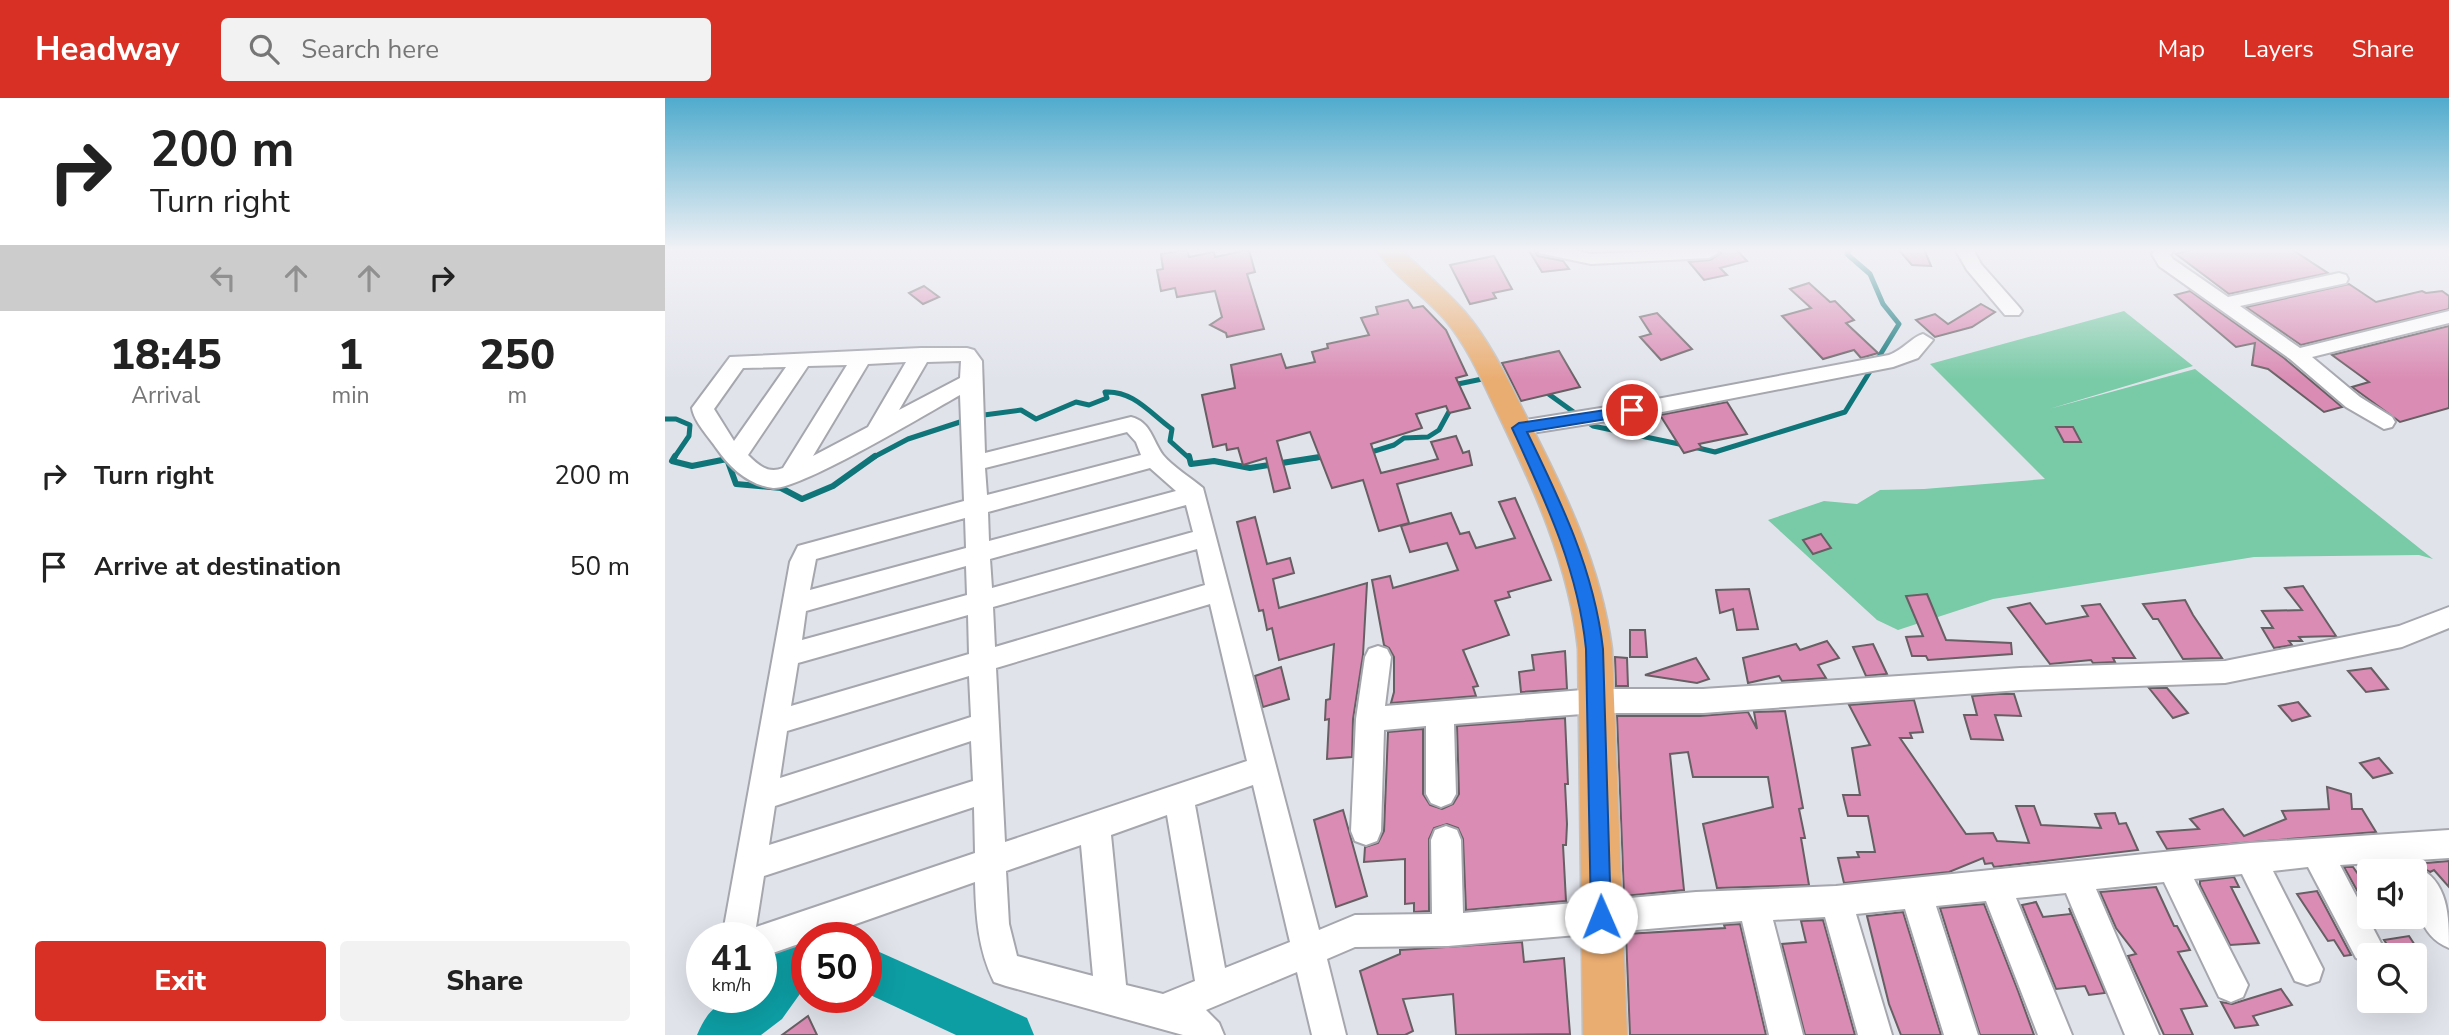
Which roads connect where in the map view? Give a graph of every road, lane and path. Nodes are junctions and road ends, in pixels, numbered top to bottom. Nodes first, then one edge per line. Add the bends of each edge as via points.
1 (1432, 293) edge
2 (1996, 293) edge
3 (2207, 293) edge
4 (2275, 293) edge
5 (2223, 304) junction
6 (2012, 311) dead end
7 (2449, 317) edge
8 (1923, 340) dead end
9 (921, 354) junction
10 (2297, 355) junction
11 (862, 357) junction
12 (802, 359) junction
13 (970, 381) junction
14 (2384, 422) dead end
15 (1519, 428) junction
16 (876, 432) junction
17 (736, 455) junction
18 (1154, 459) junction
19 (975, 463) junction
20 (789, 477) junction
21 (1195, 494) junction
22 (976, 506) junction
23 (1205, 538) junction
24 (978, 554) junction
25 (1219, 591) junction
26 (798, 603) junction
27 (980, 603) junction
28 (2449, 617) edge
29 (788, 655) junction
30 (1378, 657) dead end
31 (982, 662) junction
32 (1595, 701) junction
33 (1440, 713) junction
34 (1370, 719) junction
35 (775, 723) junction
36 (985, 725) junction
37 (1261, 769) junction
38 (988, 789) junction
39 (1441, 793) dead end
40 (761, 797) junction
41 (1179, 800) junction
42 (1095, 828) junction
43 (1366, 831) dead end
44 (1446, 840) dead end
45 (2449, 844) edge
46 (2316, 852) junction
47 (2251, 858) junction
48 (2400, 859) edge
49 (992, 864) junction
50 (749, 866) junction
51 (2172, 867) junction
52 (2075, 878) junction
53 (1995, 884) junction
54 (1916, 893) junction
55 (2427, 899) edge
56 (1836, 901) junction
57 (1754, 906) junction
58 (1601, 917) junction
59 (740, 922) edge
60 (1448, 930) junction
61 (2449, 932) edge
62 (777, 936) edge
63 (2365, 943) edge
64 (1305, 951) junction
65 (2307, 970) dead end
66 (2231, 985) dead end
67 (1213, 991) junction
68 (1111, 998) junction
69 (1163, 1011) junction
70 (1207, 1035) edge
71 (1329, 1035) edge
72 (1605, 1035) edge
73 (1786, 1035) edge
74 (1875, 1035) edge
75 (1961, 1035) edge
76 (2055, 1035) edge
77 (2142, 1035) edge

1 - 15 main road via 1457,317
2 - 6 street
3 - 5 street
4 - 5 street
5 - 10 street
7 - 10 street
8 - 15 street via 1911,354 1893,361
9 - 11 street
9 - 13 street via 967,354 972,361
9 - 16 street
10 - 14 street
11 - 12 street
11 - 20 street
12 - 17 street
12 - 17 street via 744,361 732,366 703,412
13 - 16 street
13 - 19 street
15 - 32 main road via 1560,518 1584,586 1595,649
16 - 20 street
17 - 20 street via 751,472 766,479
18 - 19 street via 1145,438 1131,424
18 - 21 street
18 - 22 street
19 - 22 street
21 - 23 street
21 - 24 street
22 - 24 street
22 - 26 street via 807,552
23 - 25 street
23 - 27 street
24 - 26 street
24 - 27 street
25 - 31 street
25 - 37 street
26 - 29 street
27 - 29 street
27 - 31 street
28 - 32 street via 2402,636 2225,672 2020,679 1703,701
29 - 35 street
30 - 34 street
31 - 35 street
31 - 36 street
32 - 33 street
32 - 58 main road
33 - 34 street
33 - 39 street
34 - 43 street
35 - 40 street
36 - 38 street
36 - 40 street
37 - 41 street
37 - 64 street
38 - 49 street
38 - 50 street
40 - 50 street
41 - 42 street
41 - 67 street
42 - 49 street
42 - 68 street
44 - 60 street
45 - 48 street
46 - 47 street
46 - 48 street
46 - 63 street
47 - 51 street
47 - 65 street
49 - 62 street
49 - 68 street via 995,926 1006,970
50 - 59 street
51 - 52 street
51 - 66 street
52 - 53 street
52 - 77 street
53 - 54 street
53 - 76 street
54 - 56 street
54 - 75 street
55 - 61 street
56 - 57 street
56 - 74 street
57 - 58 street
57 - 73 street
58 - 60 street
58 - 72 main road
60 - 64 street via 1355,931
64 - 67 street
64 - 71 street
67 - 69 street
68 - 69 street
69 - 70 street via 1197,1023

